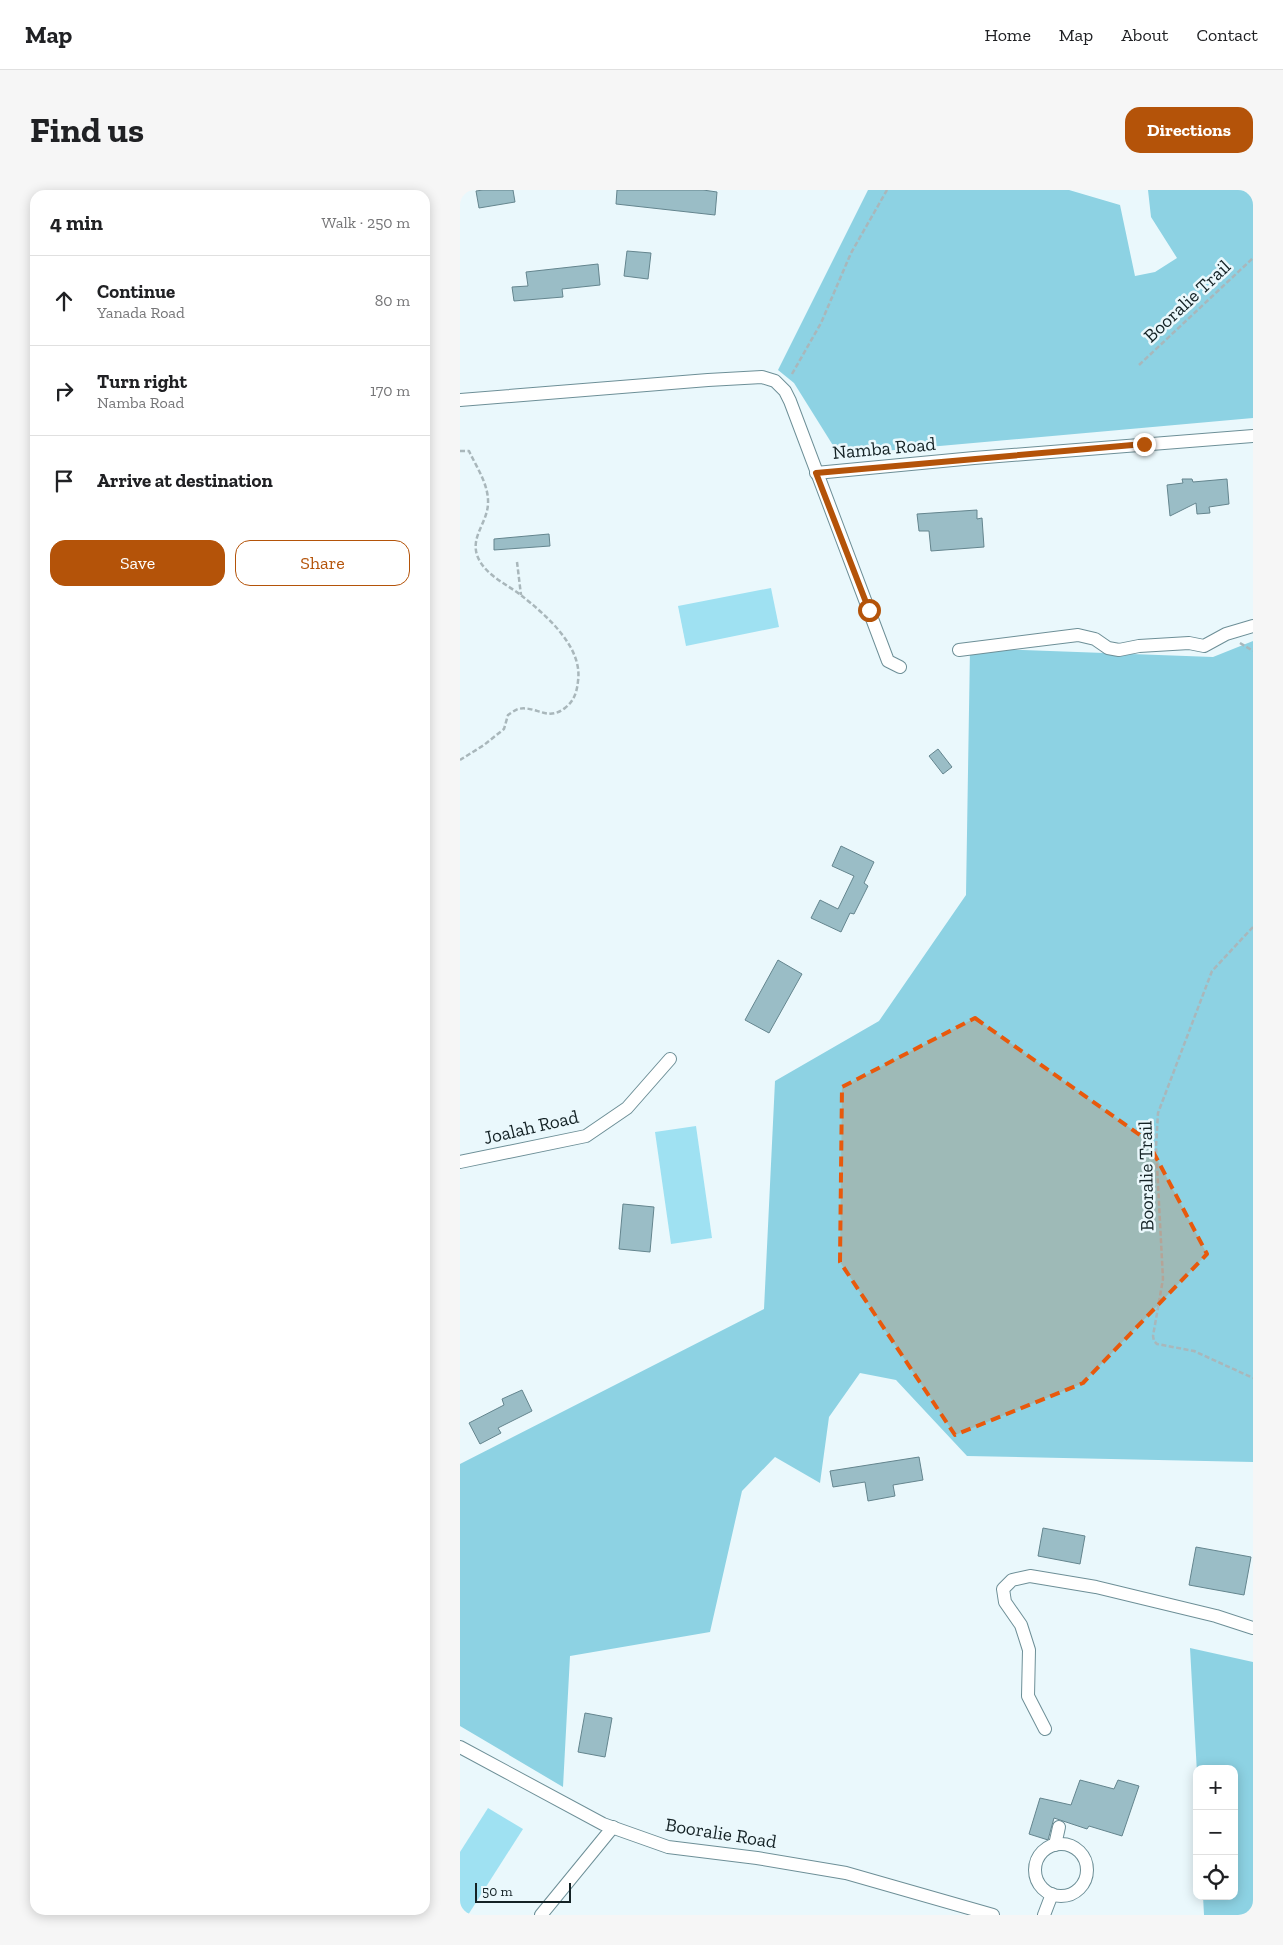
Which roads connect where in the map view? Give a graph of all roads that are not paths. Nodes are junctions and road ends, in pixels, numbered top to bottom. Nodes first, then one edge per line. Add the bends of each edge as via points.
1 (460, 400) edge
2 (1253, 436) edge
3 (816, 473) junction
4 (1253, 626) edge
5 (959, 650) dead end
6 (900, 667) dead end
7 (670, 1059) dead end
8 (460, 1162) edge
9 (1253, 1628) edge
10 (1045, 1729) dead end
11 (460, 1747) edge
12 (613, 1827) junction
13 (1059, 1827) dead end
14 (1054, 1845) junction
15 (1052, 1894) junction
16 (541, 1915) edge
17 (993, 1915) edge
18 (1044, 1915) edge

1 - 3 street, Namba Road via 762,378 775,381 785,391
2 - 3 street, Namba Road
3 - 6 street via 888,662
4 - 5 street via 1226,634 1204,646 1139,646 1118,650 1108,648 1095,638 1078,635
7 - 8 street, Joalah Road via 627,1108 586,1136
9 - 10 street via 1096,1587 1030,1576 1012,1580 1003,1590 1005,1602 1021,1625 1029,1650 1028,1696
11 - 12 street, Booralie Road
12 - 16 street
12 - 17 street, Booralie Road via 668,1847 846,1873
13 - 14 street
14 - 15 street via 1039,1856 1035,1865 1040,1885
14 - 15 street via 1070,1845 1080,1850 1088,1871 1081,1888 1073,1894
15 - 18 street

